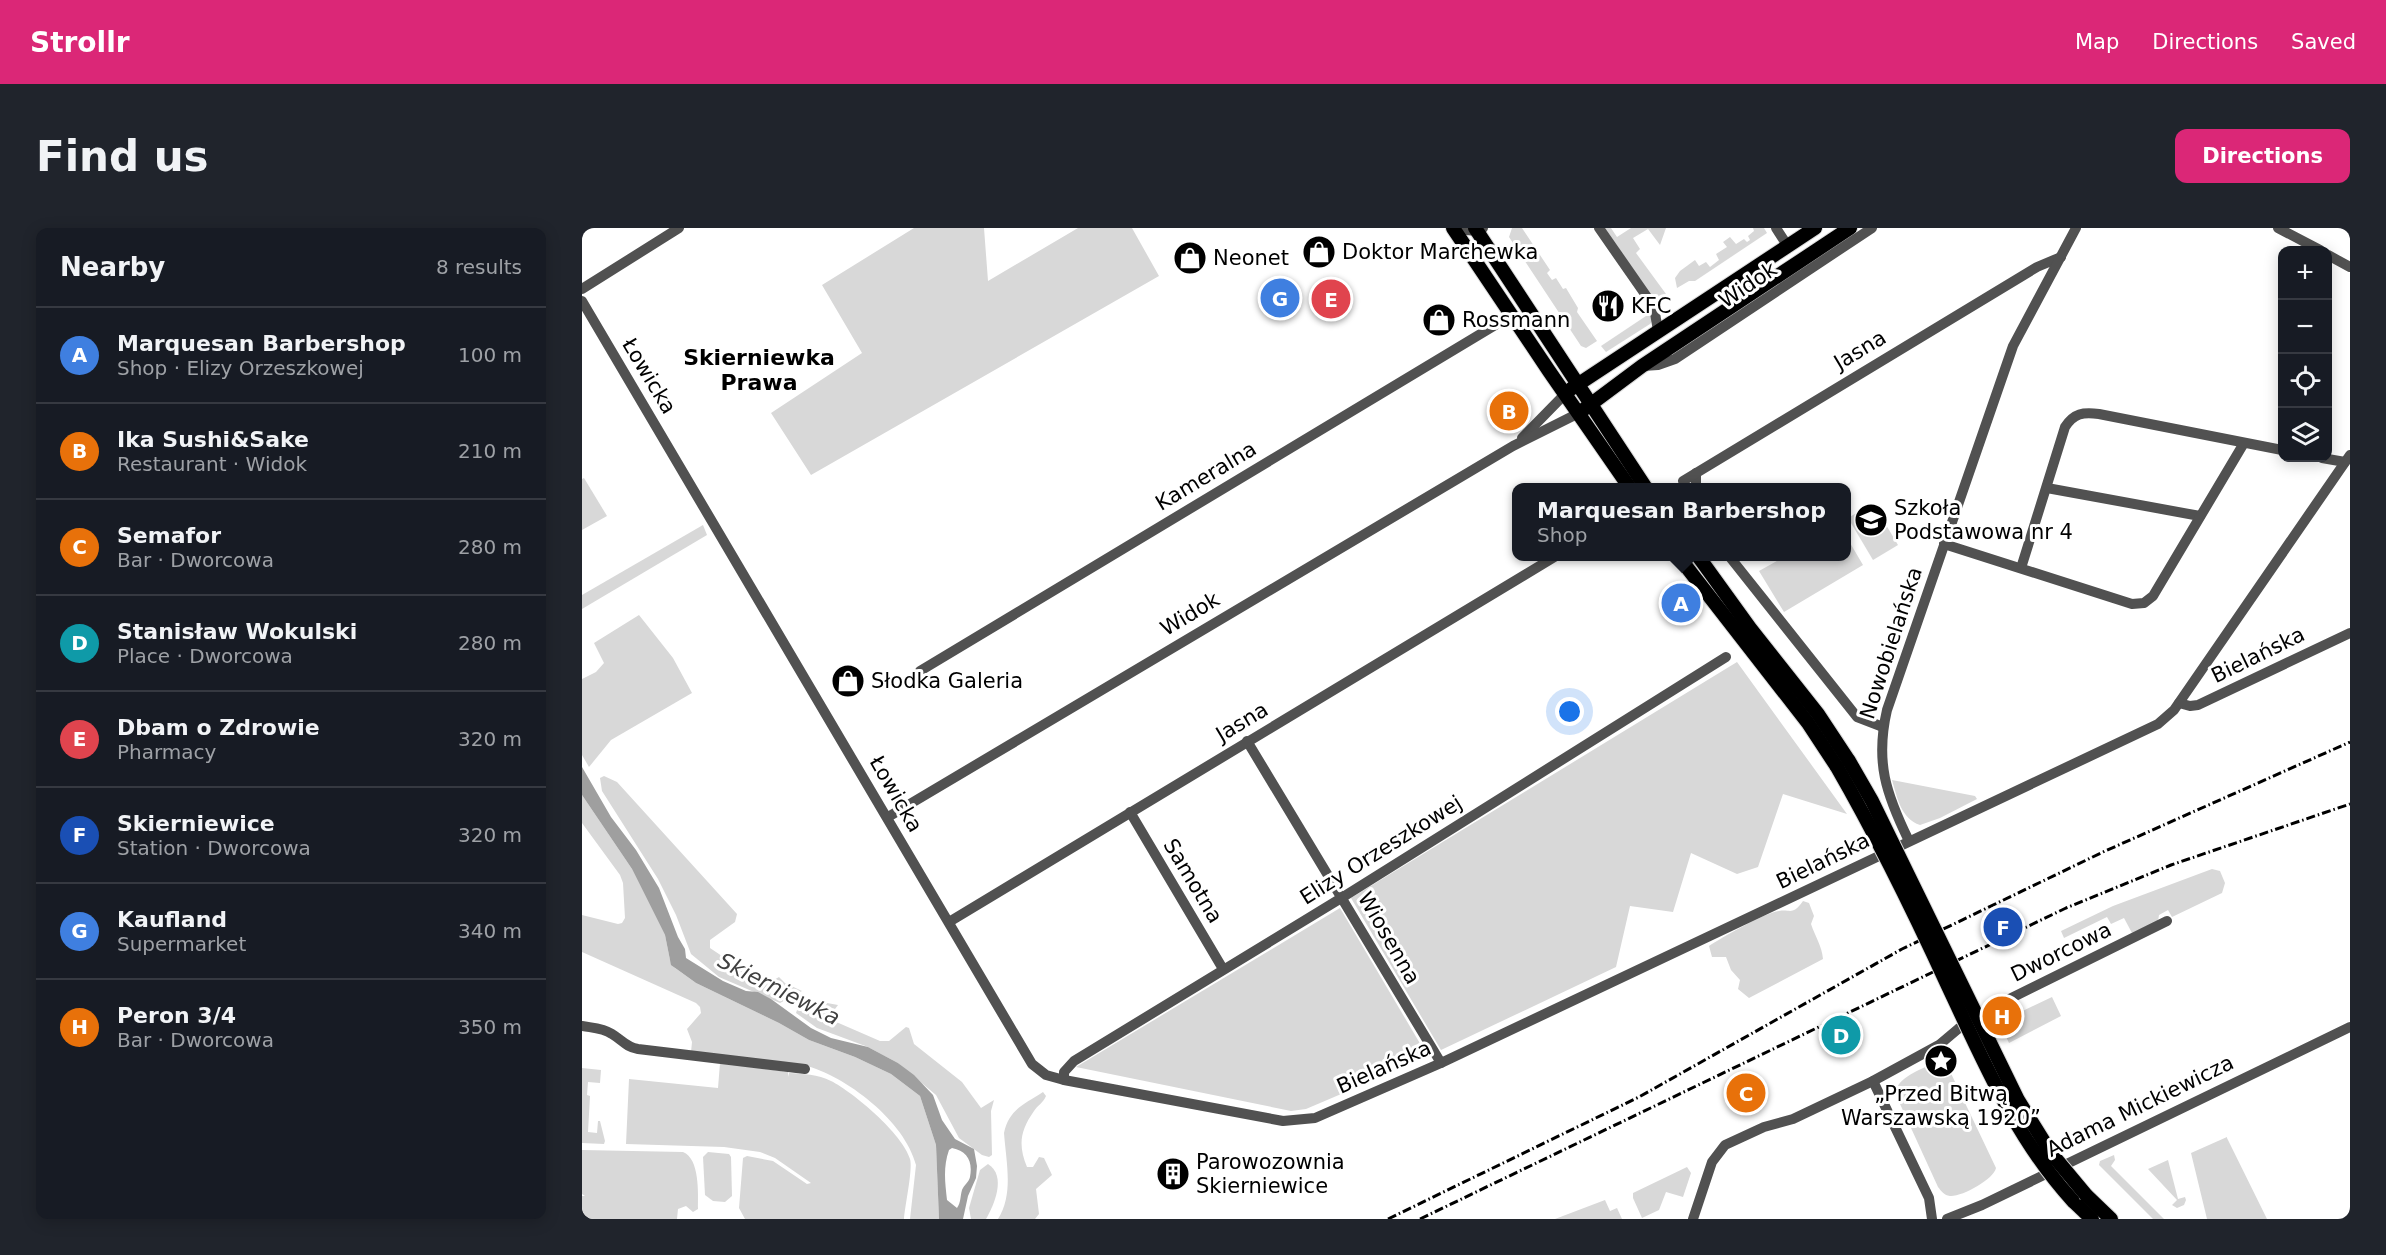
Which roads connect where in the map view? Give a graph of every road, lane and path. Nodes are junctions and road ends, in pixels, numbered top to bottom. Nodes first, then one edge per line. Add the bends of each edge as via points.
1 (679, 228) edge
2 (1599, 228) edge
3 (1776, 228) edge
4 (1815, 228) edge
5 (1850, 228) edge
6 (1872, 228) edge
7 (2076, 228) edge
8 (1453, 229) edge
9 (1479, 229) edge
10 (2284, 229) edge
11 (1787, 245) junction
12 (2313, 246) edge
13 (2061, 257) junction
14 (2332, 257) edge
15 (2350, 267) edge
16 (582, 289) edge
17 (582, 301) edge
18 (1512, 315) junction
19 (1658, 330) junction
20 (1642, 366) junction
21 (1578, 383) junction
22 (1565, 394) junction
23 (1591, 403) junction
24 (1578, 413) junction
25 (2244, 443) junction
26 (1513, 446) junction
27 (2278, 449) edge
28 (2332, 458) edge
29 (2348, 459) edge
30 (1696, 473) junction
31 (1683, 481) dead end
32 (1627, 483) edge
33 (1643, 483) edge
34 (1696, 483) edge
35 (2047, 488) junction
36 (2200, 516) junction
37 (1944, 544) junction
38 (1548, 561) edge
39 (1682, 561) edge
40 (1702, 561) edge
41 (1733, 561) edge
42 (2021, 568) junction
43 (2350, 633) edge
44 (1726, 657) dead end
45 (920, 671) dead end
46 (2179, 703) junction
47 (1883, 727) junction
48 (1247, 741) junction
49 (1843, 764) junction
50 (1130, 813) junction
51 (888, 817) junction
52 (1909, 841) junction
53 (1343, 897) junction
54 (2167, 921) dead end
55 (949, 922) junction
56 (1223, 969) junction
57 (582, 1026) edge
58 (2350, 1027) edge
59 (1441, 1063) junction
60 (805, 1069) dead end
61 (1064, 1080) junction
62 (1873, 1081) junction
63 (1307, 1121) joint
64 (2080, 1198) junction
65 (1693, 1219) edge
66 (1932, 1219) edge
67 (1947, 1219) edge
68 (2092, 1219) edge
69 (2111, 1219) edge

1 - 16 street
2 - 19 street via 1654,307
3 - 11 street
4 - 11 main road, Widok
5 - 20 main road, Widok
6 - 20 street, Widok via 1675,359
7 - 13 street, Nowobielańska
8 - 9 street
8 - 18 main road
9 - 21 main road
10 - 12 street
11 - 19 main road, Widok
13 - 30 street, Jasna via 2037,267
13 - 37 street, Nowobielańska via 2013,346
14 - 15 street
17 - 51 street, Łowicka
18 - 22 main road
18 - 45 street, Kameralna
19 - 21 main road, Widok
20 - 23 main road, Widok
21 - 22 main road, Widok
21 - 23 main road
22 - 24 main road
22 - 26 street, Widok
23 - 24 main road, Widok
23 - 33 main road
24 - 26 street, Widok
24 - 32 main road
25 - 27 street
25 - 35 street via 2082,413 2072,417 2065,427
25 - 36 street
26 - 51 street, Widok
28 - 29 street
29 - 46 street
30 - 31 street, Jasna
30 - 34 street
35 - 36 street
35 - 42 street
36 - 42 street via 2153,596 2144,603 2132,604
37 - 42 street
37 - 47 street, Nowobielańska
38 - 48 street, Jasna
39 - 49 main road
40 - 49 main road via 1818,714
41 - 47 street via 1857,717
43 - 46 street, Bielańska via 2198,705
44 - 53 street, Elizy Orzeszkowej
46 - 52 street, Bielańska via 2158,724
47 - 52 street, Nowobielańska via 1884,781
48 - 50 street, Jasna
48 - 53 street, Wiosenna
49 - 64 main road, bridge via 1860,807 2011,1116 2046,1170
50 - 55 street, Jasna
50 - 56 street, Samotna
51 - 55 street, Łowicka
52 - 59 street, Bielańska
53 - 56 street, Elizy Orzeszkowej
53 - 59 street, Wiosenna
54 - 62 street, Dworcowa via 1983,1012 1939,1045
55 - 61 street, Łowicka via 1028,1060 1046,1075
56 - 61 street, Elizy Orzeszkowej via 1074,1061 1064,1072
57 - 60 street via 604,1030 638,1049
58 - 67 street, Adama Mickiewicza
59 - 63 street, Bielańska
61 - 63 street, Łowicka via 1283,1121
62 - 65 street, Dworcowa via 1793,1119 1735,1139 1720,1150 1712,1162
62 - 66 street via 1929,1198
64 - 68 main road
64 - 69 main road

